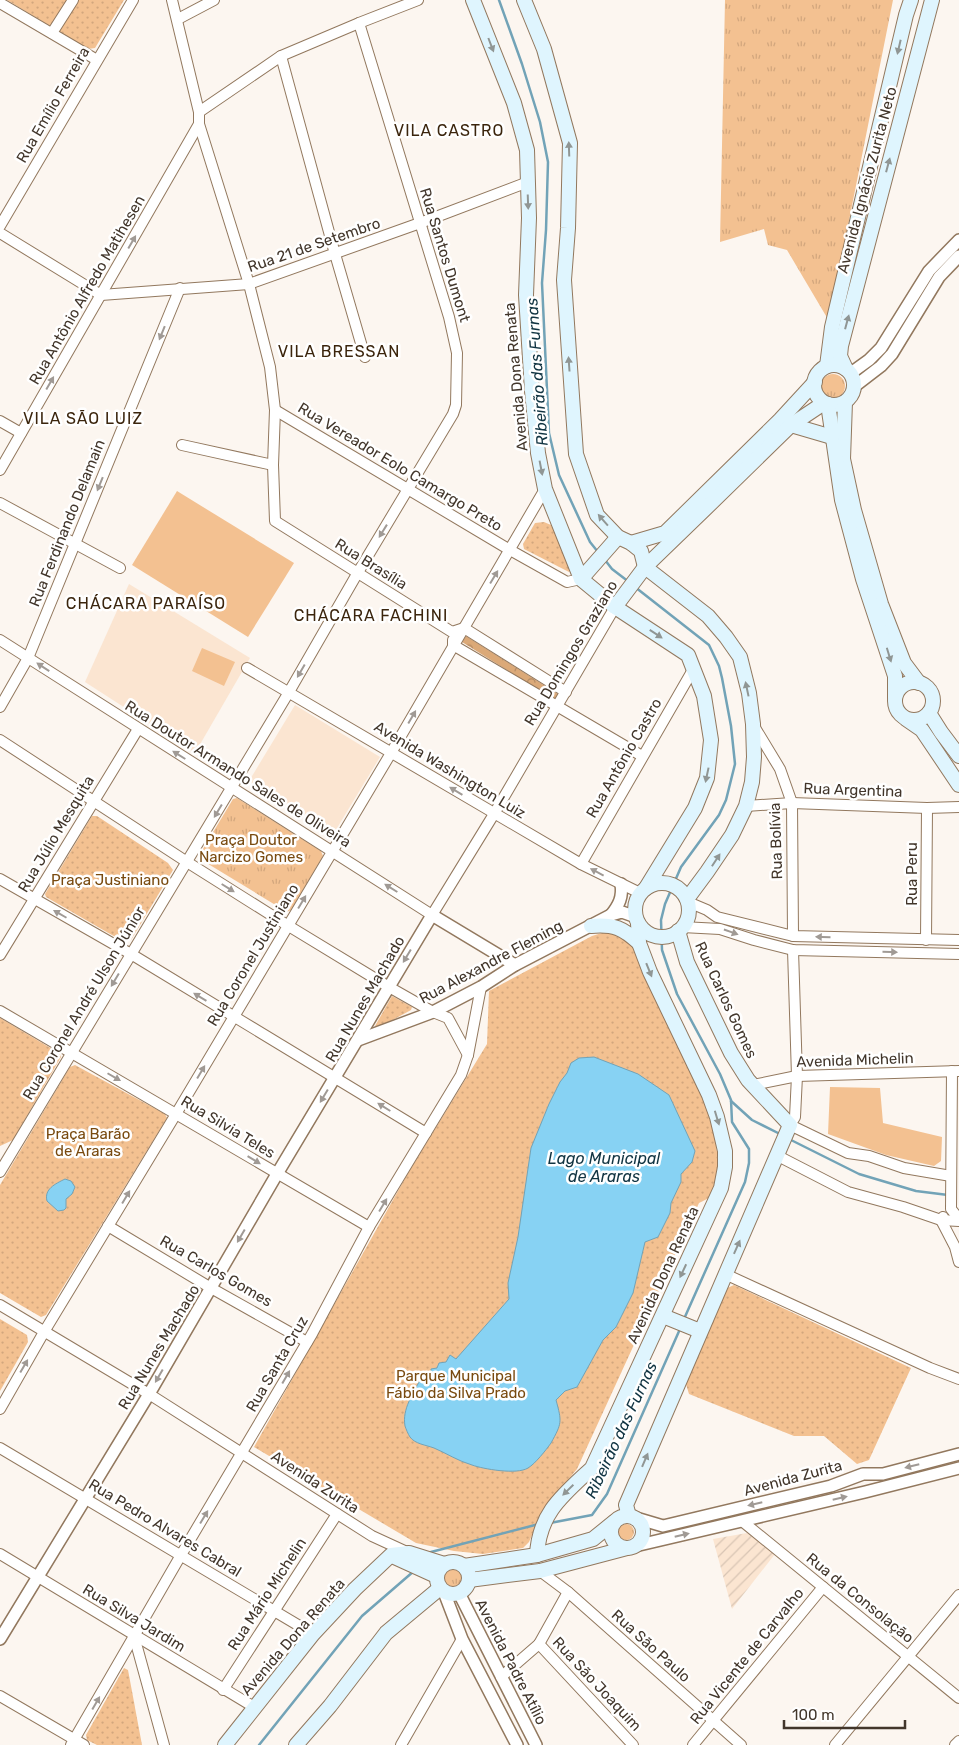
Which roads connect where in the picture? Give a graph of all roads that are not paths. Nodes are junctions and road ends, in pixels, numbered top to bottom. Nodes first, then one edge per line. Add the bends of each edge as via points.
1 (73, 0) edge
2 (133, 0) edge
3 (172, 0) edge
4 (214, 0) edge
5 (418, 0) edge
6 (474, 0) edge
7 (524, 0) edge
8 (905, 0) edge
9 (911, 0) edge
10 (932, 0) edge
11 (0, 2) edge
12 (906, 15) junction
13 (178, 19) junction
14 (359, 23) junction
15 (52, 33) junction
16 (281, 56) junction
17 (97, 60) junction
18 (886, 99) junction
19 (198, 112) junction
20 (901, 114) junction
21 (199, 124) junction
22 (528, 182) junction
23 (420, 224) junction
24 (0, 226) edge
25 (0, 232) edge
26 (959, 240) edge
27 (334, 254) junction
28 (959, 256) edge
29 (934, 274) junction
30 (249, 284) junction
31 (180, 288) junction
32 (101, 295) junction
33 (366, 357) dead end
34 (827, 366) junction
35 (850, 376) junction
36 (815, 382) junction
37 (845, 402) junction
38 (826, 404) junction
39 (275, 410) junction
40 (0, 421) edge
41 (791, 425) junction
42 (21, 433) junction
43 (832, 436) junction
44 (182, 445) dead end
45 (273, 465) junction
46 (0, 470) edge
47 (545, 489) junction
48 (408, 490) junction
49 (0, 503) edge
50 (618, 537) junction
51 (631, 543) junction
52 (75, 544) junction
53 (510, 550) junction
54 (645, 567) junction
55 (120, 568) dead end
56 (357, 574) junction
57 (581, 579) junction
58 (615, 607) junction
59 (464, 628) junction
60 (452, 632) junction
61 (0, 640) edge
62 (453, 645) junction
63 (28, 658) junction
64 (247, 668) dead end
65 (694, 668) junction
66 (919, 683) junction
67 (289, 692) junction
68 (566, 692) junction
69 (895, 698) junction
70 (557, 707) junction
71 (0, 708) edge
72 (928, 713) junction
73 (905, 718) junction
74 (753, 724) junction
75 (138, 729) junction
76 (0, 740) edge
77 (391, 752) junction
78 (642, 756) junction
79 (959, 756) edge
80 (959, 785) edge
81 (232, 787) junction
82 (93, 802) junction
83 (792, 803) junction
84 (746, 806) junction
85 (959, 807) edge
86 (927, 808) junction
87 (494, 814) junction
88 (333, 851) junction
89 (187, 862) junction
90 (581, 864) junction
91 (0, 879) edge
92 (621, 884) junction
93 (643, 891) junction
94 (686, 898) junction
95 (35, 899) junction
96 (432, 914) junction
97 (611, 915) junction
98 (637, 920) junction
99 (288, 925) junction
100 (591, 926) junction
101 (677, 931) junction
102 (793, 936) junction
103 (926, 940) junction
104 (959, 940) edge
105 (640, 942) junction
106 (793, 950) junction
107 (131, 954) junction
108 (959, 954) edge
109 (0, 955) edge
110 (514, 965) junction
111 (481, 986) junction
112 (388, 987) junction
113 (0, 1012) edge
114 (433, 1012) junction
115 (233, 1017) junction
116 (358, 1040) junction
117 (72, 1052) junction
118 (468, 1055) junction
119 (956, 1071) edge
120 (797, 1076) junction
121 (336, 1078) junction
122 (753, 1085) junction
123 (176, 1114) junction
124 (790, 1125) junction
125 (426, 1133) junction
126 (955, 1143) edge
127 (778, 1156) junction
128 (3, 1161) edge
129 (0, 1172) edge
130 (277, 1174) junction
131 (951, 1176) junction
132 (951, 1209) junction
133 (941, 1220) junction
134 (959, 1220) edge
135 (108, 1226) junction
136 (369, 1227) junction
137 (959, 1262) edge
138 (725, 1274) junction
139 (211, 1288) junction
140 (0, 1305) edge
141 (669, 1318) junction
142 (696, 1329) junction
143 (44, 1332) junction
144 (307, 1342) junction
145 (959, 1379) edge
146 (149, 1394) junction
147 (0, 1409) edge
148 (0, 1448) edge
149 (242, 1453) junction
150 (959, 1454) edge
151 (959, 1468) edge
152 (863, 1474) junction
153 (865, 1492) junction
154 (85, 1498) junction
155 (630, 1513) junction
156 (337, 1514) junction
157 (742, 1521) junction
158 (614, 1522) junction
159 (372, 1536) junction
160 (631, 1547) junction
161 (409, 1553) junction
162 (0, 1554) edge
163 (181, 1555) junction
164 (391, 1555) junction
165 (537, 1556) junction
166 (444, 1564) junction
167 (464, 1566) junction
168 (540, 1571) junction
169 (37, 1577) junction
170 (469, 1580) junction
171 (440, 1585) junction
172 (823, 1587) junction
173 (568, 1592) junction
174 (459, 1593) junction
175 (959, 1595) edge
176 (274, 1610) junction
177 (474, 1622) junction
178 (313, 1634) junction
179 (134, 1636) junction
180 (462, 1638) junction
181 (0, 1639) edge
182 (540, 1644) junction
183 (908, 1656) junction
184 (501, 1677) junction
185 (223, 1690) junction
186 (0, 1696) edge
187 (959, 1698) edge
188 (254, 1707) junction
189 (713, 1721) junction
190 (959, 1741) edge
191 (73, 1742) edge
192 (84, 1745) edge
193 (164, 1745) edge
194 (225, 1745) edge
195 (296, 1745) edge
196 (401, 1745) edge
197 (517, 1745) edge
198 (536, 1745) edge
199 (633, 1745) edge
200 (693, 1745) edge
201 (740, 1745) edge
202 (835, 1745) edge
203 (955, 1745) edge

1 - 15 street
2 - 17 street, Rua Emílio Ferreira
3 - 13 street
4 - 13 street
5 - 14 street
6 -> 22 main road, Avenida Dona Renata via 516,112 527,150
50 -> 7 main road via 598,516 576,454 564,280 570,143 544,49
8 - 12 street
9 - 12 main road, Avenida Ignácio Zurita Neto
10 - 20 main road, Avenida Ignácio Zurita Neto
11 - 15 street
12 -> 18 main road, Avenida Ignácio Zurita Neto
13 - 19 street
14 - 16 street
14 - 23 street, Rua Santos Dumont
15 - 17 street
16 - 19 street
16 - 27 street
17 - 24 street, Rua Emílio Ferreira
18 - 20 street via 892,111
18 - 34 main road, Avenida Ignácio Zurita Neto via 832,327
19 - 21 street
35 -> 20 main road, Avenida Ignácio Zurita Neto via 840,356 841,346
21 - 30 street
32 -> 21 street, Rua Antônio Alfredo Matihesen
22 - 23 street, Rua 21 de Setembro
22 -> 47 main road, Avenida Dona Renata via 526,295 537,444
23 - 27 street, Rua 21 de Setembro
23 - 48 street, Rua Santos Dumont via 457,353 456,405
25 - 32 street
26 - 29 street
27 - 30 street, Rua 21 de Setembro
27 - 33 street
28 - 29 street
29 - 35 street via 892,354 881,366
30 - 31 street, Rua 21 de Setembro
30 - 39 street via 270,367
31 - 32 street, Rua 21 de Setembro
31 -> 52 street, Rua Ferdinando Delamain
42 -> 32 street, Rua Antônio Alfredo Matihesen
34 - 35 main road via 834,365
34 - 36 main road
35 - 37 main road via 850,398
36 - 38 main road via 816,394
36 - 51 main road via 664,533
37 - 38 main road
37 - 66 main road via 843,459 854,510 881,604 904,663
38 - 41 main road, Rua Domingos Graziano
38 - 43 main road
39 - 45 street
39 - 48 street, Rua Vereador Eolo Camargo Preto
40 - 42 street
41 - 43 main road
41 - 54 main road, Rua Domingos Graziano
42 - 46 street, Rua Antônio Alfredo Matihesen
43 -> 69 main road via 842,500 863,579 895,676
44 - 45 street
45 - 56 street, Rua Brasília via 274,521
47 - 53 street, Rua Coronel Justiniano
47 - 57 main road, Avenida Dona Renata
48 - 53 street, Rua Vereador Eolo Camargo Preto
48 -> 56 street, Rua Coronel André Ulson Júnior
49 - 52 street
50 - 51 main road
50 - 57 main road, Rua Domingos Graziano
51 - 54 main road via 641,551
52 - 55 street
52 - 63 street, Rua Ferdinando Delamain
53 - 57 street, Rua Vereador Eolo Camargo Preto via 567,582
59 -> 53 street, Rua Coronel Justiniano
54 - 58 main road, Rua Domingos Graziano
74 -> 54 main road via 740,657 708,616
56 - 60 street, Rua Brasília
56 -> 67 street, Rua Coronel André Ulson Júnior
57 - 58 main road, Avenida Dona Renata
58 -> 65 main road, Avenida Dona Renata via 688,655
58 - 68 street, Rua Domingos Graziano
59 - 60 street
59 - 62 street, Rua Coronel Justiniano
59 - 68 street
60 - 62 street
61 - 63 street, Rua Doutor Armando Sales de Oliveira
62 - 70 street
77 -> 62 street, Rua Coronel Justiniano
63 - 71 street, Rua Ferdinando Delamain
75 -> 63 street, Rua Doutor Armando Sales de Oliveira
64 - 67 street, Avenida Washington Luiz
65 - 78 street, Rua Antônio Castro
65 -> 93 main road, Avenida Dona Renata via 704,696 711,740 708,778 695,808
66 - 69 main road via 901,687
66 - 72 main road via 932,695 932,707
67 - 77 street, Avenida Washington Luiz
67 - 81 street, Rua Coronel André Ulson Júnior
68 - 70 street, Rua Domingos Graziano
69 - 73 main road via 897,710
70 - 78 street
70 - 87 street, Rua Domingos Graziano
72 - 73 main road via 918,720
72 - 79 main road
73 - 80 main road via 922,730
74 - 83 street, Rua Bolívia via 780,769
74 - 84 main road via 752,782
81 -> 75 street, Rua Doutor Armando Sales de Oliveira
75 - 82 street, Rua Júlio Mesquita
76 - 82 street
87 -> 77 street, Avenida Washington Luiz
77 - 88 street, Rua Coronel Justiniano
78 - 90 street, Rua Antônio Castro
81 - 88 street, Rua Doutor Armando Sales de Oliveira
81 -> 89 street, Rua Coronel André Ulson Júnior
82 - 89 street
82 - 95 street, Rua Júlio Mesquita
83 - 84 street, Rua Argentina
83 - 86 street, Rua Argentina
83 - 102 street, Rua Bolívia
94 -> 84 main road via 732,835
85 - 86 street, Rua Argentina
86 - 103 street, Rua Peru
87 - 90 street, Avenida Washington Luiz
87 - 96 street, Rua Domingos Graziano
96 -> 88 street, Rua Doutor Armando Sales de Oliveira
99 -> 88 street, Rua Coronel Justiniano
89 -> 99 street
89 - 107 street, Rua Coronel André Ulson Júnior
92 -> 90 street, Avenida Washington Luiz
91 - 95 street
92 - 93 street, Avenida Washington Luiz
92 - 97 street via 621,900
93 - 94 main road via 653,884 669,883
93 - 98 main road via 635,907
94 - 101 main road via 687,920
94 - 102 street via 717,917
107 -> 95 street
95 - 109 street, Rua Júlio Mesquita
96 - 110 street
96 -> 112 street, Rua Nunes Machado
97 - 98 street via 622,912
97 - 100 street, Rua Alexandre Fleming
98 - 101 main road via 652,935 661,937
98 - 105 main road, Avenida Dona Renata
99 - 112 street
99 - 115 street, Rua Coronel Justiniano
100 - 105 main road via 620,928
100 - 110 street, Rua Alexandre Fleming
101 -> 106 street via 720,928
101 - 122 main road, Rua Carlos Gomes via 687,962 730,1053
103 -> 102 street
103 - 104 street
105 -> 141 main road, Avenida Dona Renata via 650,972 708,1094 725,1151 721,1188
106 -> 108 street
106 - 120 street
115 -> 107 street
107 -> 117 street, Rua Coronel André Ulson Júnior
110 - 111 street, Rua Alexandre Fleming
111 - 114 street, Rua Alexandre Fleming
111 - 118 street, Rua Santa Cruz
112 - 114 street
112 - 116 street, Rua Nunes Machado
113 - 117 street, Rua Silvia Teles
114 - 116 street, Rua Alexandre Fleming
114 - 118 street via 448,1018
115 - 121 street
123 -> 115 street, Rua Coronel Justiniano
116 - 121 street, Rua Nunes Machado
117 -> 123 street, Rua Silvia Teles
117 - 128 street, Rua Coronel André Ulson Júnior
118 - 125 street, Rua Santa Cruz via 461,1074
119 - 120 street, Avenida Michelin
119 - 126 street
120 - 122 street, Avenida Michelin
120 - 124 street via 795,1117
125 -> 121 street
121 -> 130 street, Rua Nunes Machado
122 - 124 main road, Rua Carlos Gomes
123 -> 130 street, Rua Silvia Teles
135 -> 123 street, Rua Coronel Justiniano
124 - 127 main road
124 - 131 street via 848,1153
136 -> 125 street, Rua Santa Cruz
126 - 131 street
127 - 133 street via 848,1192
138 -> 127 main road
128 - 129 street, Rua Coronel André Ulson Júnior
130 - 136 street, Rua Silvia Teles
130 -> 139 street, Rua Nunes Machado
131 - 132 street
132 - 133 street
132 - 134 street
133 - 134 street
133 - 137 street
135 - 139 street, Rua Carlos Gomes
135 - 143 street, Rua Coronel Justiniano
136 - 144 street, Rua Santa Cruz
138 - 142 main road
138 - 145 street
139 - 144 street, Rua Carlos Gomes
139 -> 146 street, Rua Nunes Machado
140 - 143 street, Avenida Zurita
141 - 142 main road
141 -> 165 main road, Avenida Dona Renata via 592,1468 549,1512 538,1540
155 -> 142 main road
143 - 146 street, Avenida Zurita
147 -> 143 street, Rua Coronel Justiniano
149 -> 144 street, Rua Santa Cruz
146 - 149 street, Avenida Zurita
146 - 154 street, Rua Nunes Machado
148 - 154 street, Rua Pedro Alvares Cabral
149 - 156 street, Avenida Zurita
163 -> 149 street, Rua Santa Cruz
150 -> 152 street, Avenida Zurita via 882,1474
151 - 153 street, Avenida Zurita
152 - 153 street
152 -> 155 street, Avenida Zurita via 831,1486 663,1526
157 -> 153 street, Avenida Zurita
154 - 163 street, Rua Pedro Alvares Cabral
154 - 169 street, Rua Nunes Machado
155 - 158 main road
155 - 160 main road via 643,1532 642,1538
156 - 159 street, Avenida Zurita
156 - 176 street, Rua Mário Michelin
160 -> 157 street, Avenida Zurita
157 - 172 street, Rua da Consolação
158 - 160 main road via 611,1532 614,1541 617,1545
158 - 165 main road via 593,1539
159 - 161 street, Avenida Zurita
159 - 164 street, Avenida Zurita
160 - 168 main road
161 - 164 main road
161 - 166 main road
162 - 169 street, Rua Silva Jardim
163 - 176 street, Rua Pedro Alvares Cabral
163 - 179 street, Rua Santa Cruz
164 - 171 main road
164 - 178 main road, Avenida Dona Renata
165 - 167 main road
166 - 167 main road via 454,1561
166 - 171 main road via 440,1567
167 - 170 main road
168 - 170 main road
168 - 173 street, Rua São Paulo
169 - 179 street, Rua Silva Jardim
169 - 181 street, Rua Nunes Machado
170 - 174 main road
171 - 174 main road via 449,1594
171 - 180 street, Avenida Padre Atílio
171 - 195 main road via 386,1633
172 - 183 street, Rua da Consolação
172 - 189 street, Rua Vicente de Carvalho
173 - 182 street
173 - 189 street, Rua São Paulo
174 - 177 street, Avenida Padre Atílio
175 - 183 street
176 - 178 street, Rua Pedro Alvares Cabral
176 - 185 street, Rua Mário Michelin
177 - 180 street
177 - 184 street, Avenida Padre Atílio
178 - 188 main road, Avenida Dona Renata
179 - 185 street, Rua Silva Jardim
191 -> 179 street, Rua Santa Cruz
179 - 193 street
180 - 196 street
180 - 197 street, Avenida Padre Atílio
182 - 184 street
182 - 199 street, Rua São Joaquim
183 - 187 street, Rua da Consolação
183 - 202 street
184 - 198 street, Avenida Padre Atílio
185 - 188 street, Rua Silva Jardim
186 - 191 street
188 - 194 main road, Avenida Dona Renata
189 - 200 street, Rua Vicente de Carvalho
189 - 201 street, Rua São Paulo
190 - 203 street
191 - 192 street

